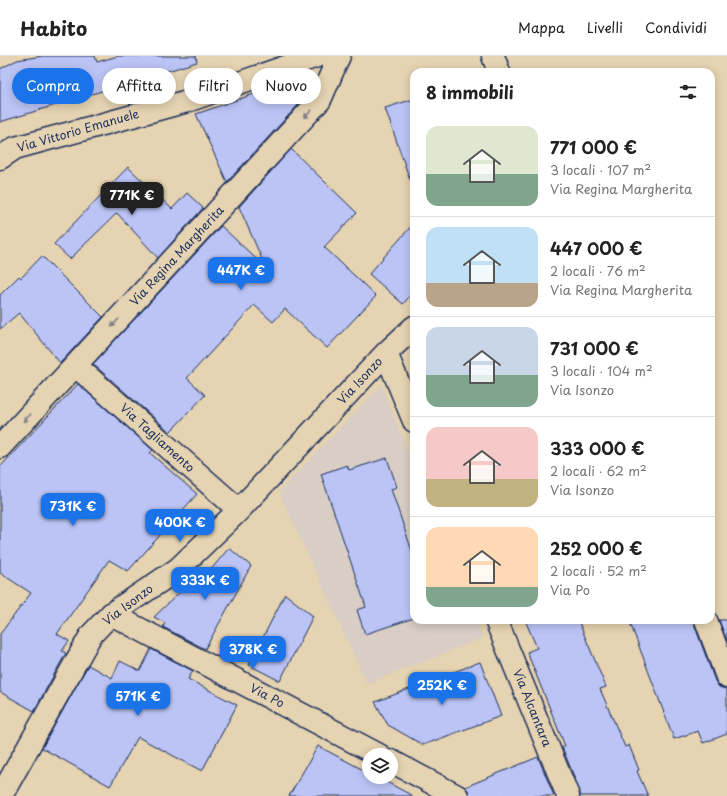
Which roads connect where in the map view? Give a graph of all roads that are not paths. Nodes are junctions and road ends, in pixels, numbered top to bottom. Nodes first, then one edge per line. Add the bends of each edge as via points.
1 (318, 56) edge
2 (339, 56) edge
3 (493, 56) edge
4 (498, 68) edge
5 (0, 158) edge
6 (410, 331) edge
7 (386, 353) junction
8 (76, 366) junction
9 (410, 411) edge
10 (0, 447) edge
11 (239, 510) junction
12 (111, 614) junction
13 (498, 624) edge
14 (707, 624) edge
15 (727, 677) edge
16 (366, 748) edge
17 (398, 765) edge
18 (0, 796) edge
19 (458, 796) edge
20 (568, 796) edge

1 - 5 street, Via Vittorio Emanuele via 184,102 15,148
2 -> 8 street, Via Regina Margherita via 320,100
3 - 4 street
6 - 7 street, Via Isonzo
7 - 9 street
7 - 11 street, Via Isonzo
8 -> 10 street, Via Regina Margherita
8 - 11 street, Via Tagliamento
11 - 12 street, Via Isonzo via 178,569
12 - 16 street, Via Po
12 - 18 street, Via Isonzo via 91,635
13 - 20 street, Via Alcantara
14 - 15 street
17 - 19 street

